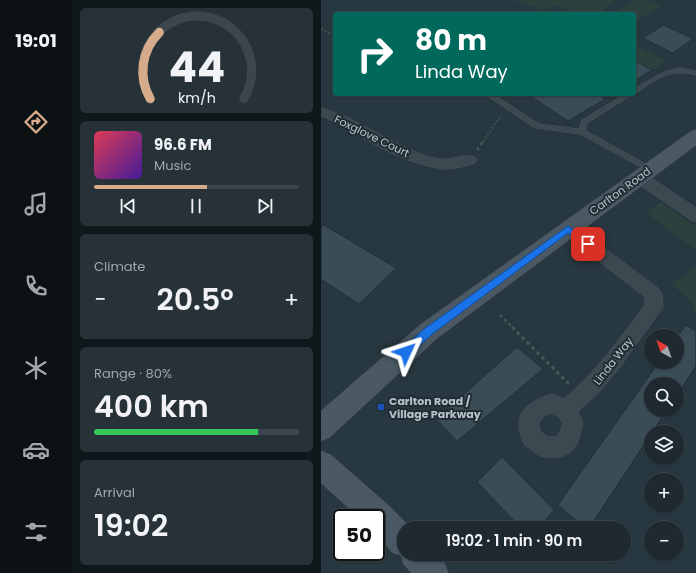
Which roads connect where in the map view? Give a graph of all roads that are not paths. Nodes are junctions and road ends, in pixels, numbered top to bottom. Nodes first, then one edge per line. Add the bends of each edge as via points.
1 (696, 73) edge
2 (636, 91) edge
3 (491, 96) edge
4 (627, 96) edge
5 (321, 112) edge
6 (582, 132) junction
7 (696, 136) edge
8 (470, 160) road end
9 (645, 173) junction
10 (696, 216) edge
11 (568, 229) junction
12 (567, 410) dead end
13 (321, 428) edge
14 (321, 464) edge
15 (397, 535) edge
16 (422, 561) edge
17 (433, 573) edge

1 - 2 lane via 669,70
3 - 6 lane via 537,126
4 - 6 lane via 584,122
5 - 8 street, Foxglove Court via 420,159 446,164
6 - 9 lane
7 - 9 main road, Carlton Road
9 - 10 street
9 - 11 main road, Carlton Road
11 - 12 street, Linda Way via 653,294 654,307 604,375
11 - 13 main road, Carlton Road via 428,332
14 - 15 main road
16 - 17 main road

